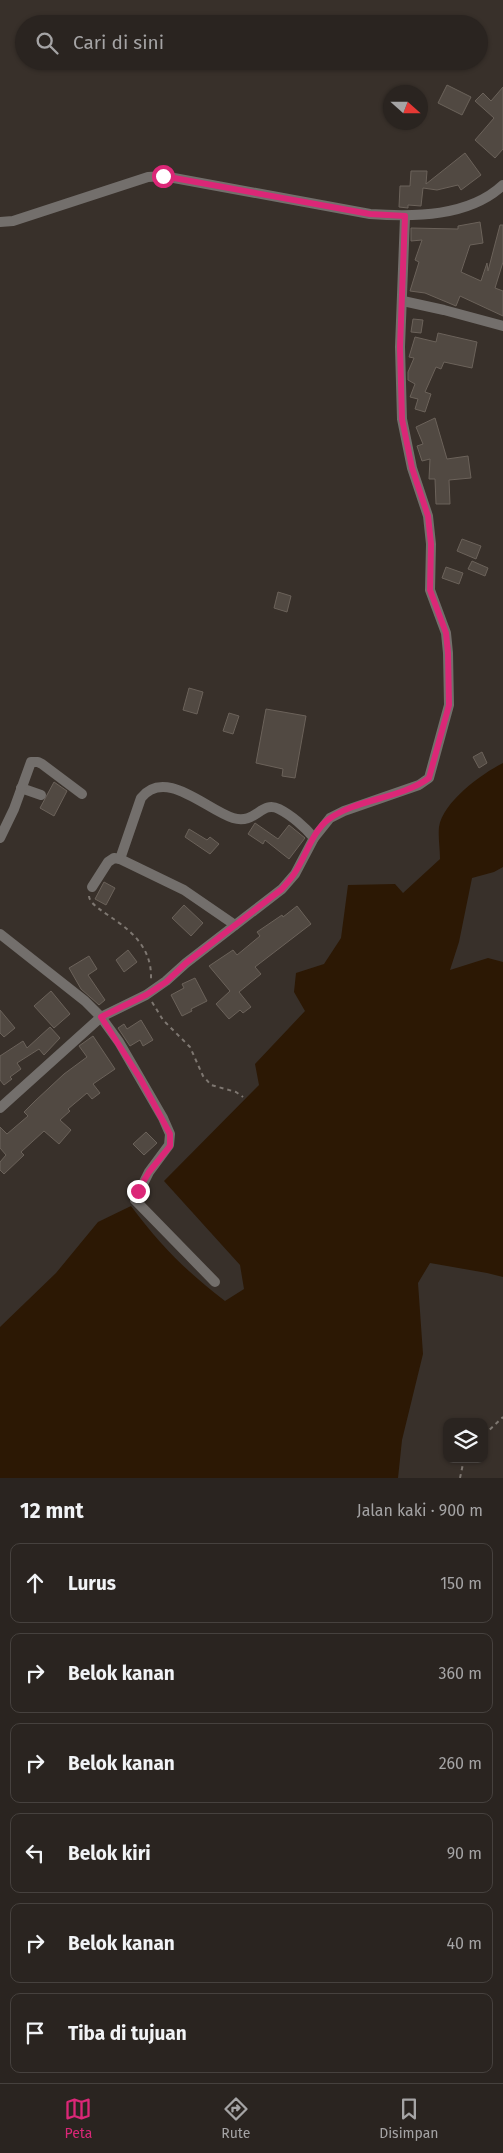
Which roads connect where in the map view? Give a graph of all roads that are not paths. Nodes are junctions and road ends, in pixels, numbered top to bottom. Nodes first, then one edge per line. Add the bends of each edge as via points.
1 (503, 185) edge
2 (405, 216) junction
3 (0, 222) edge
4 (403, 301) junction
5 (503, 326) edge
6 (21, 788) junction
7 (82, 794) dead end
8 (41, 795) dead end
9 (0, 838) edge
10 (314, 838) junction
11 (120, 859) junction
12 (92, 887) road end
13 (235, 925) junction
14 (0, 934) edge
15 (101, 1017) junction
16 (0, 1108) edge
17 (215, 1282) dead end

1 - 2 street via 494,193 458,209
2 - 3 street via 370,214 163,176 128,182 13,221
2 - 4 street
4 - 5 street
4 - 10 street via 400,347 402,419 412,468 428,516 430,590 446,633 449,705 429,778 411,788 330,818
6 - 7 street via 31,762 38,762
6 - 8 street
6 - 9 street
10 - 11 street via 304,827 270,806 244,820 232,818 197,799 162,786 146,792 141,798
10 - 13 street via 282,889
11 - 12 street via 108,862
11 - 13 street via 184,890
13 - 15 street via 166,982
14 - 15 street
15 - 16 street
15 - 17 street via 140,1078 170,1134 170,1146 149,1172 136,1200

